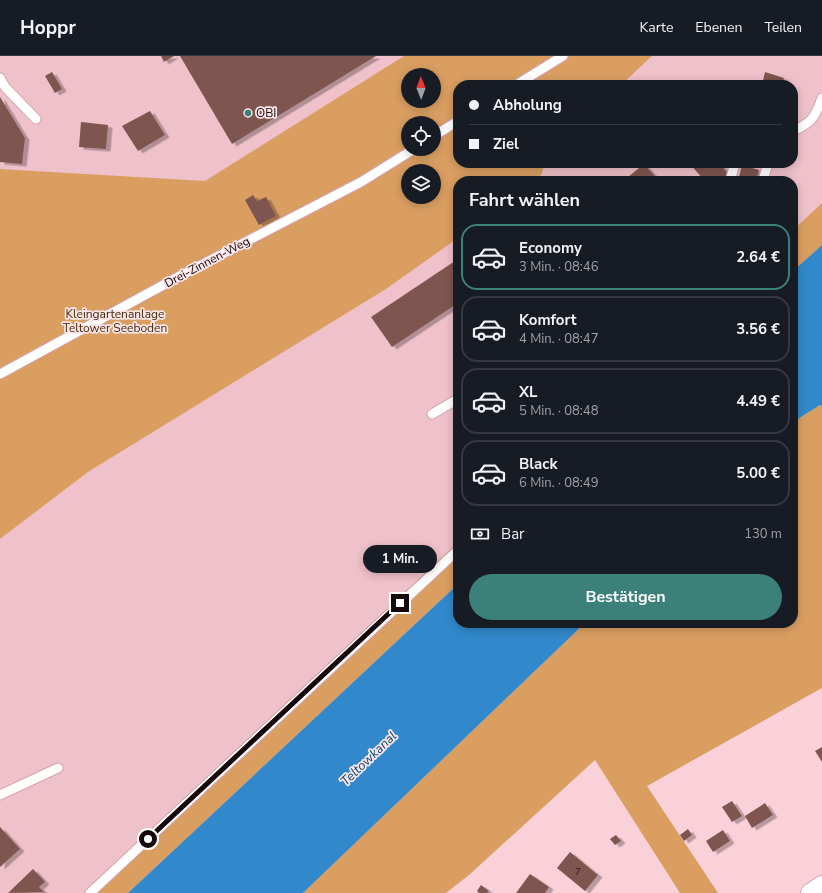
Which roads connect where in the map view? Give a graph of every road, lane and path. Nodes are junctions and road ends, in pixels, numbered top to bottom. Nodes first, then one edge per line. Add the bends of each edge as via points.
1 (563, 56) edge
2 (0, 78) edge
3 (524, 80) edge
4 (822, 98) edge
5 (36, 119) dead end
6 (453, 124) edge
7 (798, 128) edge
8 (441, 132) edge
9 (403, 156) edge
10 (0, 374) edge
11 (453, 402) edge
12 (432, 414) dead end
13 (453, 555) edge
14 (58, 768) dead end
15 (0, 795) edge
16 (822, 885) edge
17 (90, 893) edge
18 (810, 893) edge

1 - 3 lane
2 - 5 lane via 5,87
4 - 7 lane via 809,123
6 - 8 lane
9 - 10 lane, Drei-Zinnen-Weg via 361,182 178,277
11 - 12 lane
13 - 17 lane
14 - 15 lane
16 - 18 street

